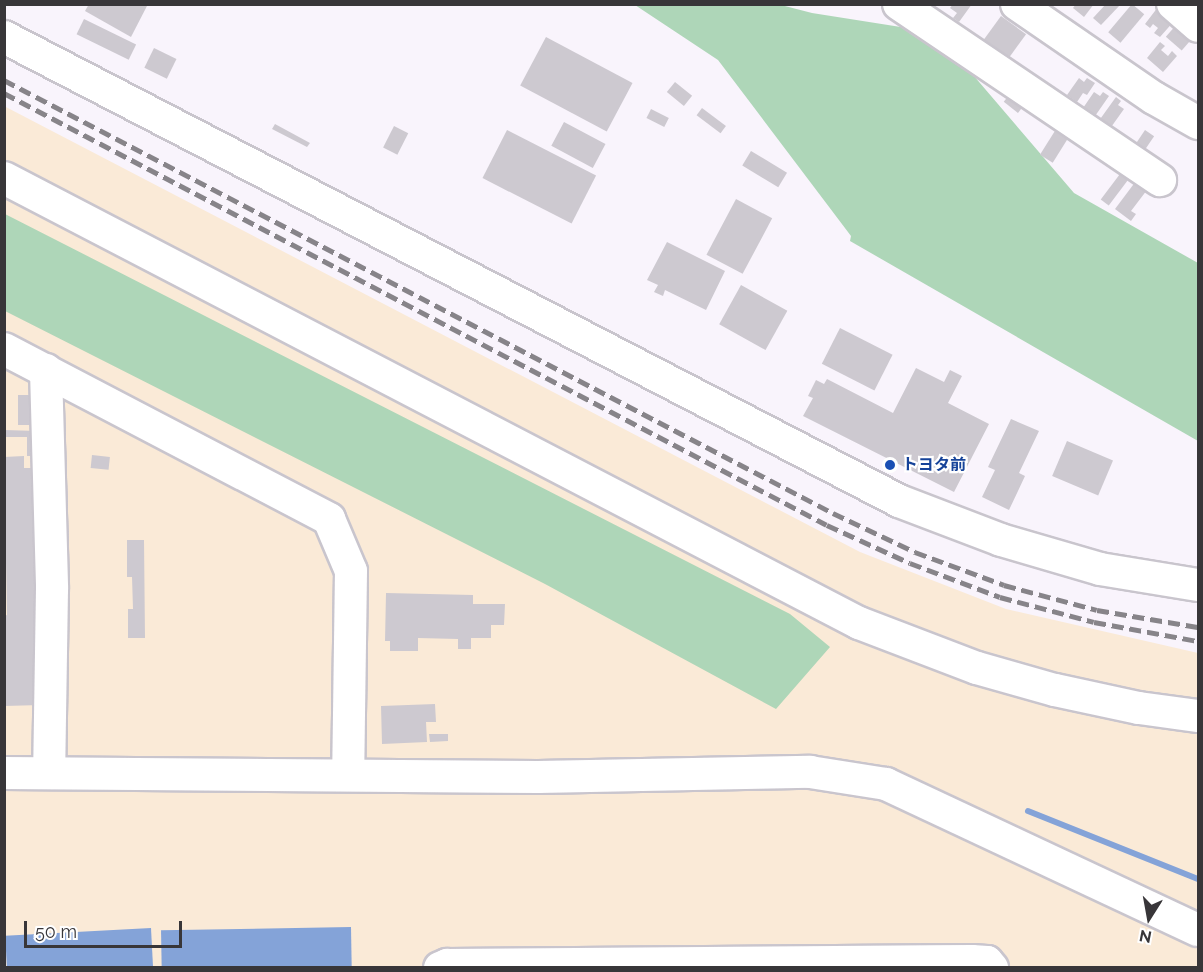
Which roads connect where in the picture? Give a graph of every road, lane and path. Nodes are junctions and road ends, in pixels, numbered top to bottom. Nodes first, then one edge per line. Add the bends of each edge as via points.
1 (899, 4) edge
2 (1017, 4) edge
3 (1173, 4) edge
4 (1198, 26) edge
5 (4, 37) edge
6 (1198, 123) edge
7 (4, 178) edge
8 (1160, 180) dead end
9 (4, 349) edge
10 (46, 370) junction
11 (1198, 585) edge
12 (1198, 716) edge
13 (4, 773) edge
14 (49, 773) junction
15 (348, 775) junction
16 (1198, 930) edge
17 (896, 964) edge
18 (440, 968) edge
19 (992, 968) edge

1 - 8 street
2 - 6 street via 1154,98
3 - 4 street
5 - 11 street via 899,501 1001,540 1100,569
7 - 12 street via 859,623 977,668 1044,687 1139,708
9 - 10 street
10 - 14 street via 52,589
10 - 15 street via 329,519 351,571
13 - 14 street
14 - 15 street
15 - 16 street via 538,777 810,772 885,784
17 - 18 street
17 - 19 street via 972,961 987,962

